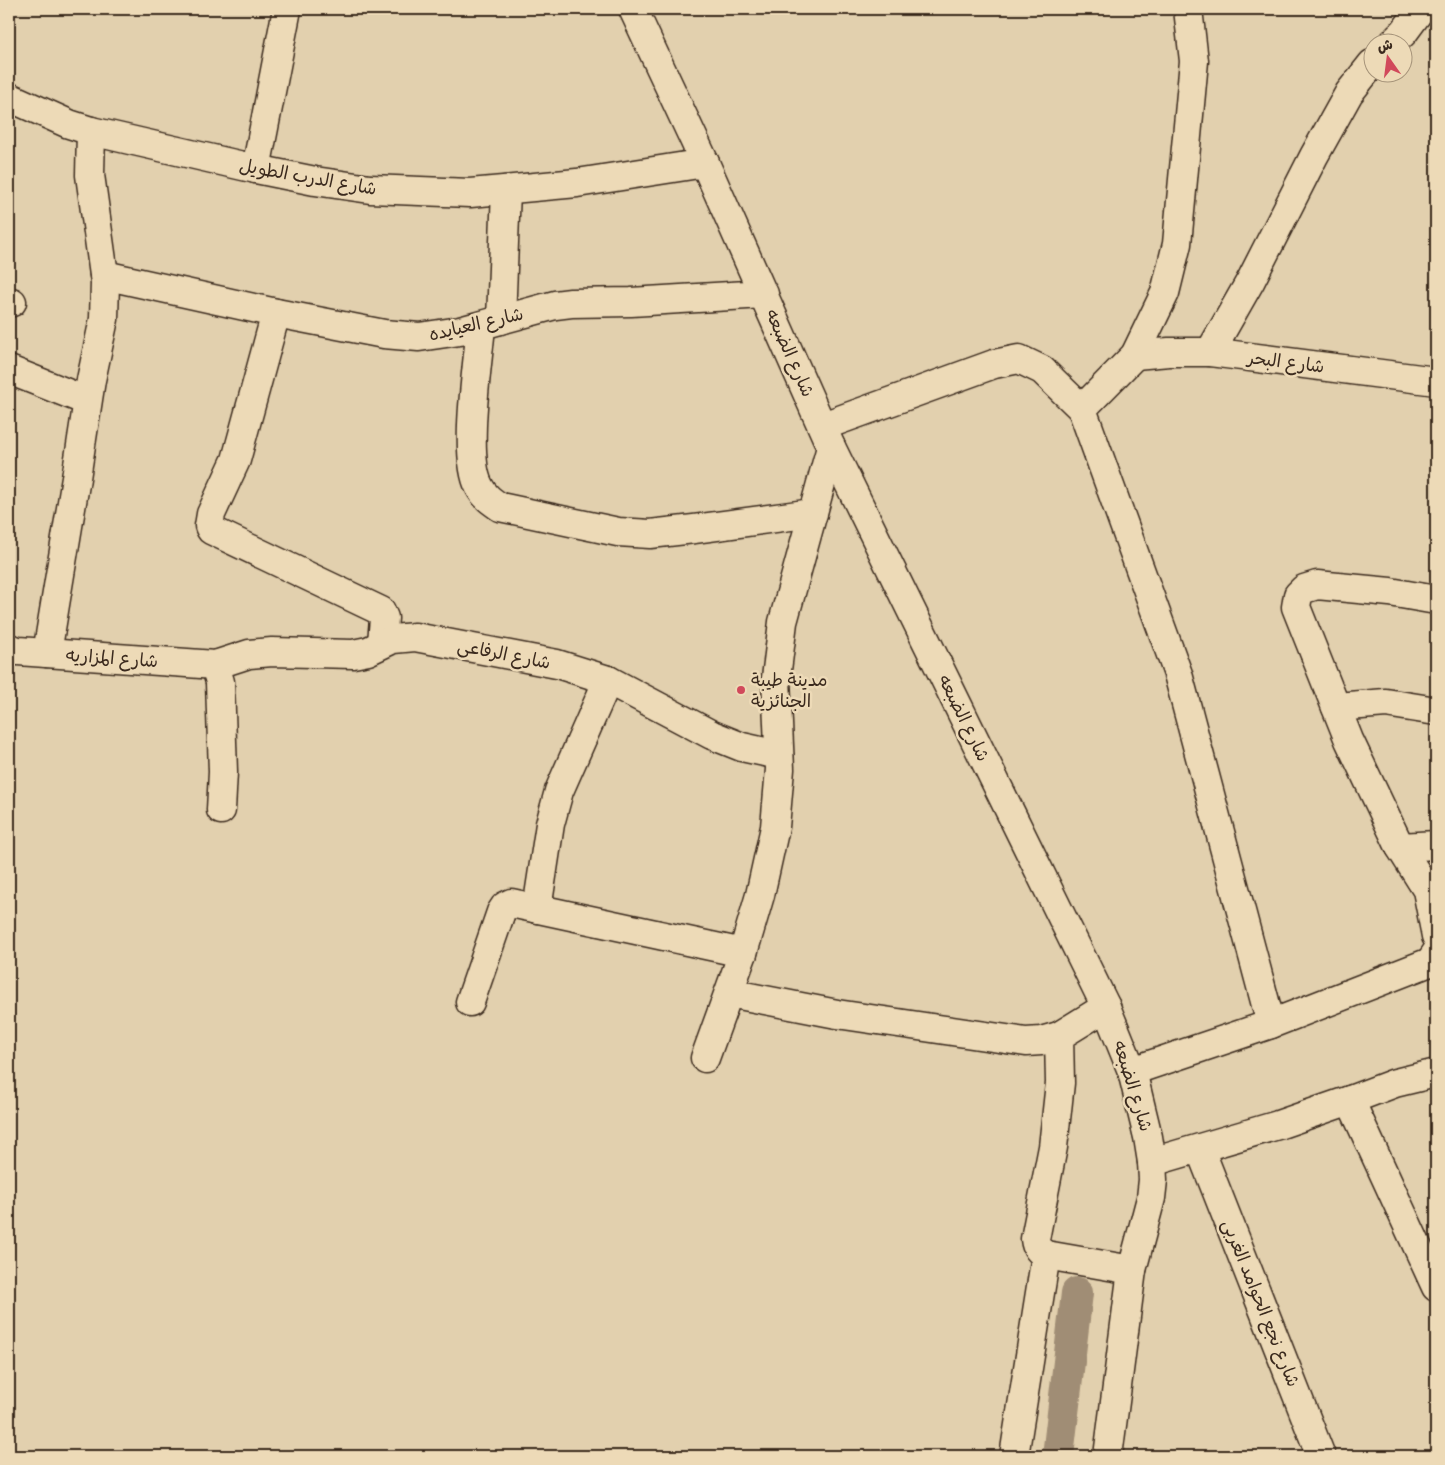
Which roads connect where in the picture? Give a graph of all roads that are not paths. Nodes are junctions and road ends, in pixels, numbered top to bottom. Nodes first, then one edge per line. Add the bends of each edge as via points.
1 (287, 9) edge
2 (633, 9) edge
3 (1422, 9) edge
4 (1182, 11) edge
5 (1404, 32) edge
6 (1362, 77) edge
7 (9, 98) edge
8 (91, 131) junction
9 (706, 163) junction
10 (256, 169) junction
11 (506, 190) junction
12 (104, 275) junction
13 (764, 294) junction
14 (276, 312) junction
15 (491, 323) junction
16 (1210, 352) junction
17 (1135, 355) junction
18 (9, 370) edge
19 (1436, 381) edge
20 (88, 401) junction
21 (1082, 409) junction
22 (827, 437) junction
23 (813, 513) junction
24 (1436, 600) edge
25 (382, 643) junction
26 (9, 648) edge
27 (47, 653) junction
28 (216, 665) junction
29 (608, 680) junction
30 (1336, 707) junction
31 (1436, 711) edge
32 (779, 755) junction
33 (220, 810) dead end
34 (1436, 845) edge
35 (1400, 847) junction
36 (537, 909) junction
37 (1436, 936) edge
38 (743, 953) junction
39 (1436, 953) edge
40 (729, 993) junction
41 (470, 1002) dead end
42 (1106, 1007) junction
43 (1271, 1024) junction
44 (1059, 1036) junction
45 (705, 1058) dead end
46 (1132, 1072) junction
47 (1436, 1073) edge
48 (1350, 1100) junction
49 (1200, 1149) junction
50 (1152, 1162) junction
51 (1046, 1255) junction
52 (1132, 1270) junction
53 (1436, 1287) edge
54 (1014, 1456) edge
55 (1108, 1456) edge
56 (1321, 1456) edge

1 - 10 street
2 - 9 street, شارع الضبعه
3 - 5 street
4 - 17 street via 1194,61 1177,244 1165,293
6 - 16 street via 1349,93 1314,156
7 - 8 street, شارع الدرب الطويل
8 - 10 street, شارع الدرب الطويل
8 - 12 street via 90,175
9 - 11 street, شارع الدرب الطويل via 577,184
9 - 13 street, شارع الضبعه
10 - 11 street, شارع الدرب الطويل via 315,182 370,189 470,193
11 - 15 street
12 - 14 street, شارع العيايده
12 - 20 street via 104,319
13 - 15 street, شارع العيايده via 571,303
13 - 22 street, شارع الضبعه
14 - 15 street, شارع العيايده via 384,334 420,337
14 - 25 street via 236,460 210,514 209,526 211,530 380,611 384,618
15 - 23 street via 472,431 472,458 478,484 487,499 500,507 618,532 650,534
16 - 17 street, شارع البحر
16 - 19 street, شارع البحر
17 - 21 street
18 - 20 street
20 - 27 street
21 - 22 street via 1042,370 1019,359 994,364
21 - 43 street via 1178,674
22 - 23 street
22 - 42 street, شارع الضبعه
23 - 32 street via 783,622 776,678
24 - 30 street via 1317,584 1298,595 1296,607
25 - 28 street, شارع الرفاعى via 368,651 353,654 272,652 249,654
25 - 29 street, شارع الرفاعى via 415,637 557,664
26 - 27 street, شارع المزاريه
27 - 28 street, شارع المزاريه
28 - 33 street via 220,682 223,772
29 - 32 street, شارع الرفاعى via 712,735 742,747
29 - 36 street via 559,791 550,824
30 - 31 street via 1386,703
30 - 35 street
32 - 38 street via 775,827
34 - 35 street
35 - 37 street via 1427,890
36 - 38 street
36 - 41 street via 511,903 505,906
38 - 40 street
39 - 43 street via 1430,962
40 - 44 street via 837,1014 1026,1042
40 - 45 street
42 - 44 street
42 - 46 street, شارع الضبعه
43 - 46 street
44 - 51 street via 1060,1083 1053,1147 1035,1239 1040,1252
46 - 50 street, شارع الضبعه
47 - 48 street via 1395,1083
48 - 49 street
48 - 53 street
49 - 50 street
49 - 56 street, شارع نجع الحوامد الغربى
50 - 52 street, شارع الضبعه via 1152,1198
51 - 52 street
51 - 54 street
52 - 55 street, شارع الضبعه

